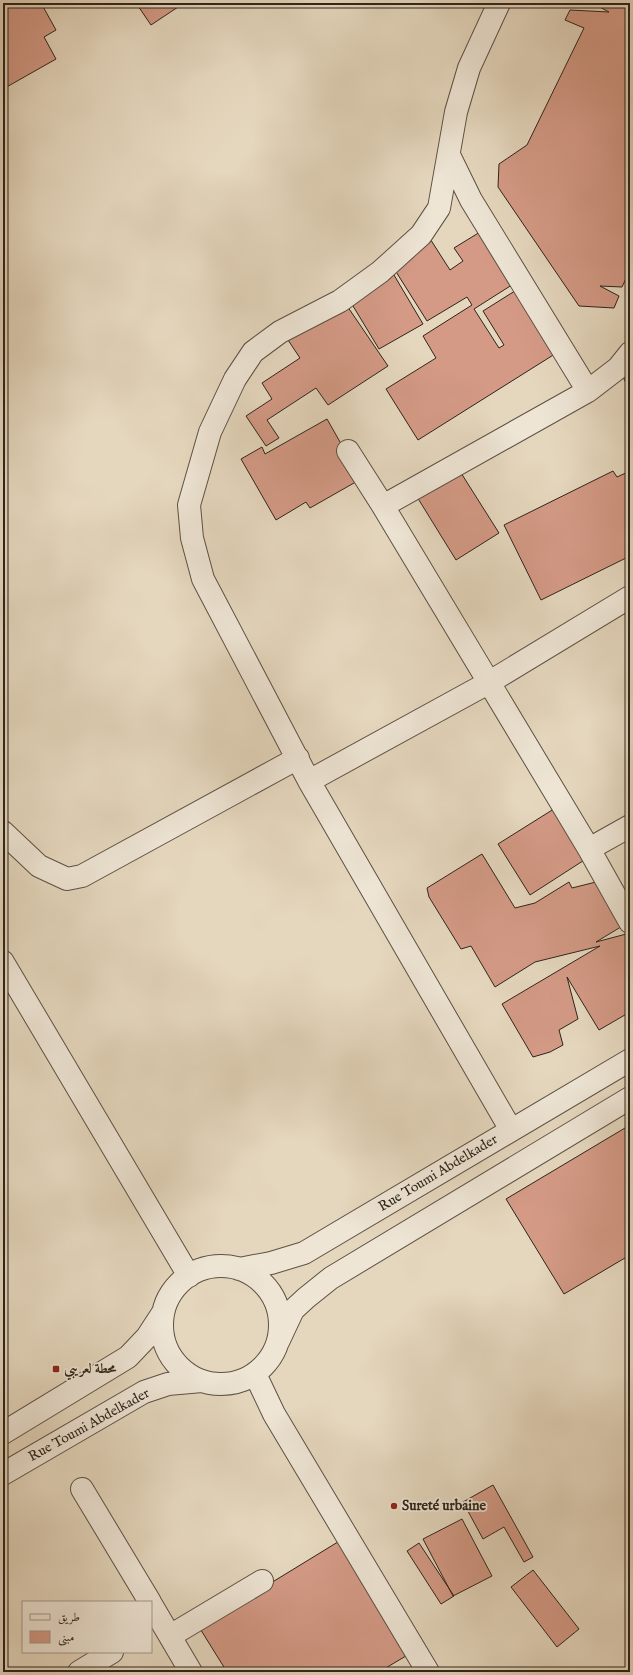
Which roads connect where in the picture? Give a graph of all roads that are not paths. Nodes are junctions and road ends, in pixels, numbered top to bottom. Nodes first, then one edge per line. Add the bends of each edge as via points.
1 (499, 3) edge
2 (449, 155) junction
3 (630, 354) edge
4 (588, 391) junction
5 (348, 451) dead end
6 (382, 506) junction
7 (630, 597) edge
8 (488, 683) junction
9 (298, 758) junction
10 (309, 781) junction
11 (630, 826) edge
12 (3, 832) edge
13 (588, 850) junction
14 (630, 922) edge
15 (3, 962) edge
16 (630, 1060) edge
17 (630, 1098) edge
18 (511, 1130) junction
19 (239, 1269) junction
20 (189, 1276) junction
21 (162, 1314) junction
22 (278, 1342) junction
23 (255, 1374) junction
24 (202, 1381) junction
25 (3, 1432) edge
26 (3, 1474) edge
27 (82, 1489) dead end
28 (262, 1581) dead end
29 (147, 1601) edge
30 (152, 1610) edge
31 (157, 1619) edge
32 (110, 1653) edge
33 (79, 1672) edge
34 (191, 1672) edge
35 (428, 1672) edge

1 - 2 street via 469,68 456,112
2 - 4 street via 471,200
2 - 9 street via 439,208 421,235 380,272 340,301 280,332 253,352 235,379 210,432 189,505 192,538 203,579
3 - 4 street via 618,368
4 - 6 street
5 - 6 street
6 - 8 street
7 - 8 street
8 - 10 street
8 - 13 street
9 - 10 street
9 - 12 street via 82,876 67,879 39,866
10 - 18 street
11 - 13 street
13 - 14 street
15 - 20 street
16 - 18 street, Rue Toumi Abdelkader
17 - 22 street via 331,1278 293,1310
18 - 19 street, Rue Toumi Abdelkader via 304,1253
19 - 20 street via 218,1266 198,1270
19 - 22 street via 257,1278 275,1302 280,1322
20 - 21 street via 183,1279 170,1295
21 - 24 street via 162,1335 170,1356 184,1371
21 - 25 street via 147,1337 128,1357
22 - 23 street via 270,1359
23 - 24 street via 236,1383
23 - 35 street via 274,1414
24 - 26 street, Rue Toumi Abdelkader via 168,1384 144,1392
27 - 29 street
28 - 31 street
30 - 31 street
31 - 34 street
32 - 33 street

